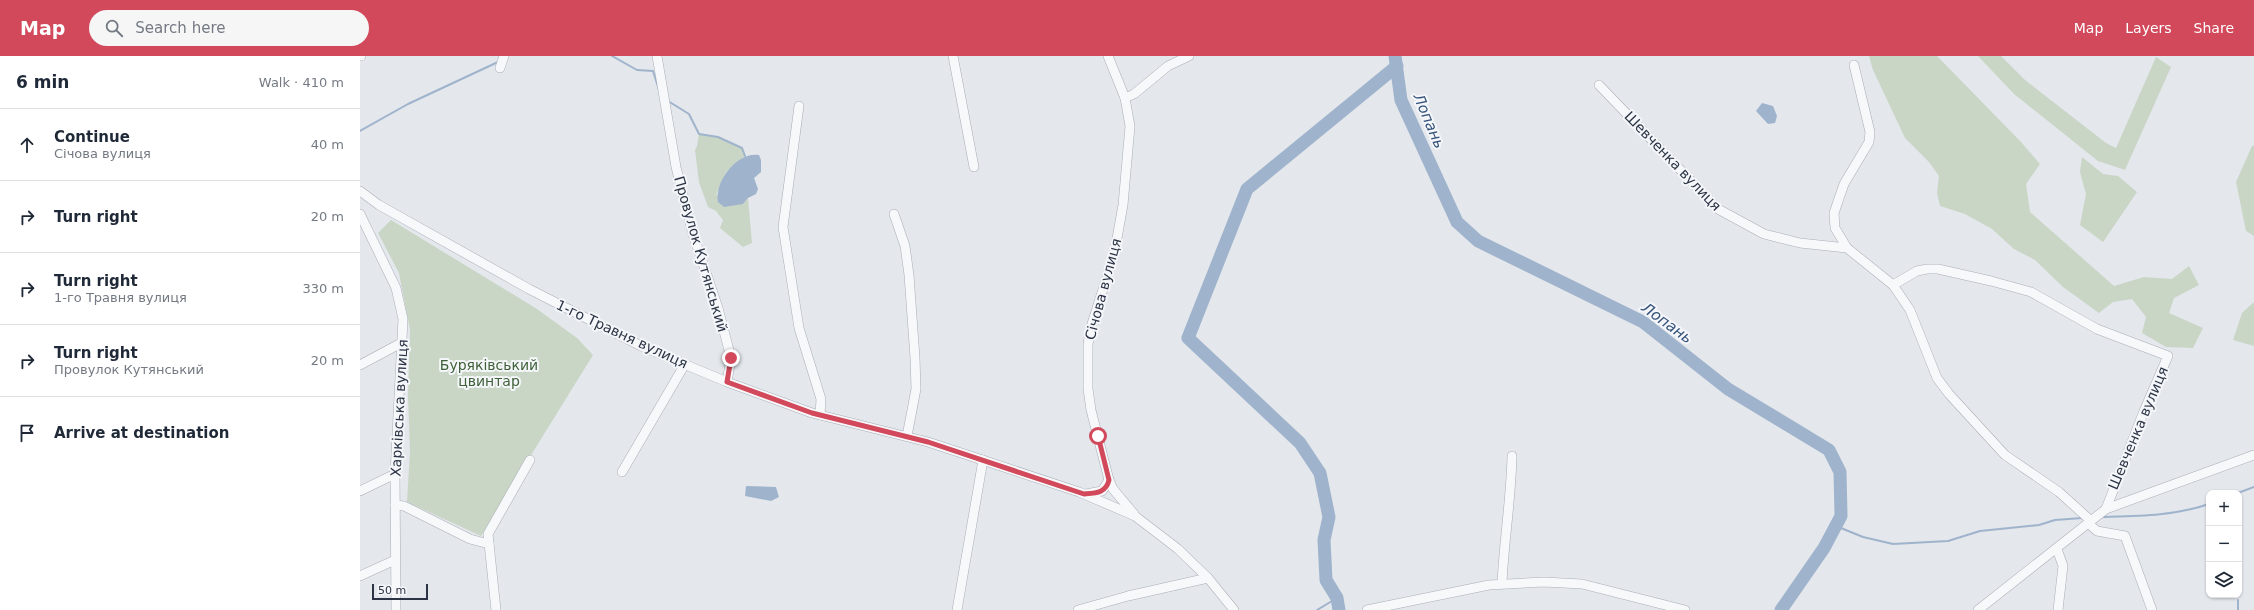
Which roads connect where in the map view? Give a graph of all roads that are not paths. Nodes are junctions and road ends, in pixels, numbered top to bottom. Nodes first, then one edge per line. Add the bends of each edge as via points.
1 (504, 56) edge
2 (657, 56) edge
3 (953, 56) edge
4 (1108, 56) edge
5 (1189, 56) edge
6 (1854, 65) dead end
7 (500, 68) dead end
8 (1599, 85) dead end
9 (1125, 98) junction
10 (799, 106) dead end
11 (974, 167) dead end
12 (360, 191) edge
13 (894, 214) dead end
14 (361, 217) edge
15 (1847, 248) junction
16 (1893, 285) junction
17 (403, 342) junction
18 (685, 364) junction
19 (360, 365) edge
20 (727, 382) junction
21 (820, 415) junction
22 (907, 436) junction
23 (2254, 455) edge
24 (1512, 456) dead end
25 (530, 460) dead end
26 (983, 460) junction
27 (622, 472) dead end
28 (395, 474) junction
29 (1109, 480) junction
30 (360, 491) edge
31 (1084, 494) junction
32 (395, 505) junction
33 (2106, 509) junction
34 (1135, 516) junction
35 (2089, 522) junction
36 (489, 544) junction
37 (2057, 549) junction
38 (395, 560) junction
39 (360, 576) edge
40 (1208, 578) junction
41 (1502, 583) junction
42 (396, 610) edge
43 (496, 610) edge
44 (957, 610) edge
45 (1078, 610) edge
46 (1234, 610) edge
47 (1366, 610) edge
48 (1684, 610) edge
49 (1978, 610) edge
50 (2058, 610) edge
51 (2152, 610) edge

1 - 7 street
2 - 20 street, Провулок Кутянський via 676,167 693,234 718,308 731,358
3 - 11 street
4 - 9 street, Січова вулиця
5 - 9 street via 1168,66 1134,94
6 - 15 street via 1870,132 1869,142 1844,184 1834,213 1835,228
8 - 15 street, Шевченка вулиця via 1718,209 1764,234 1800,243
9 - 29 street, Січова вулиця via 1130,126 1123,205 1111,267 1090,330 1088,357 1091,410
10 - 21 street via 783,226 799,328 821,399
12 - 18 street, 1-го Травня вулиця via 379,205 529,289 641,346
13 - 22 street via 905,246 915,358 916,389
14 - 17 street, Харківська вулиця via 396,288 403,319
15 - 16 street
16 - 33 street, Шевченка вулиця via 1917,271 1927,269 1938,269 1991,281 2031,292 2097,329 2168,356
16 - 35 street via 1910,310 1937,378 1949,394 2005,455 2059,492
17 - 19 street
17 - 28 street, Харківська вулиця
18 - 20 street, 1-го Травня вулиця
18 - 27 street
20 - 21 street, 1-го Травня вулиця
21 - 22 street, 1-го Травня вулиця
22 - 26 street, 1-го Травня вулиця
23 - 33 street, Шевченка вулиця
24 - 41 street
25 - 36 street via 488,534
26 - 31 street, 1-го Травня вулиця
26 - 44 street
28 - 30 street
28 - 32 street, Харківська вулиця
29 - 31 street via 1102,491
29 - 34 street, Січова вулиця via 1113,489
31 - 34 street, 1-го Травня вулиця
32 - 36 street via 404,506 470,539
32 - 38 street, Харківська вулиця
33 - 35 street, Шевченка вулиця
34 - 40 street, 1-го Травня вулиця via 1178,549
35 - 37 street, Шевченка вулиця
35 - 51 street via 2097,531 2126,536
36 - 43 street
37 - 49 street, Шевченка вулиця
37 - 50 street via 2063,566
38 - 39 street
38 - 42 street, Харківська вулиця
40 - 45 street
40 - 46 street, 1-го Травня вулиця
41 - 47 street
41 - 48 street via 1582,584

